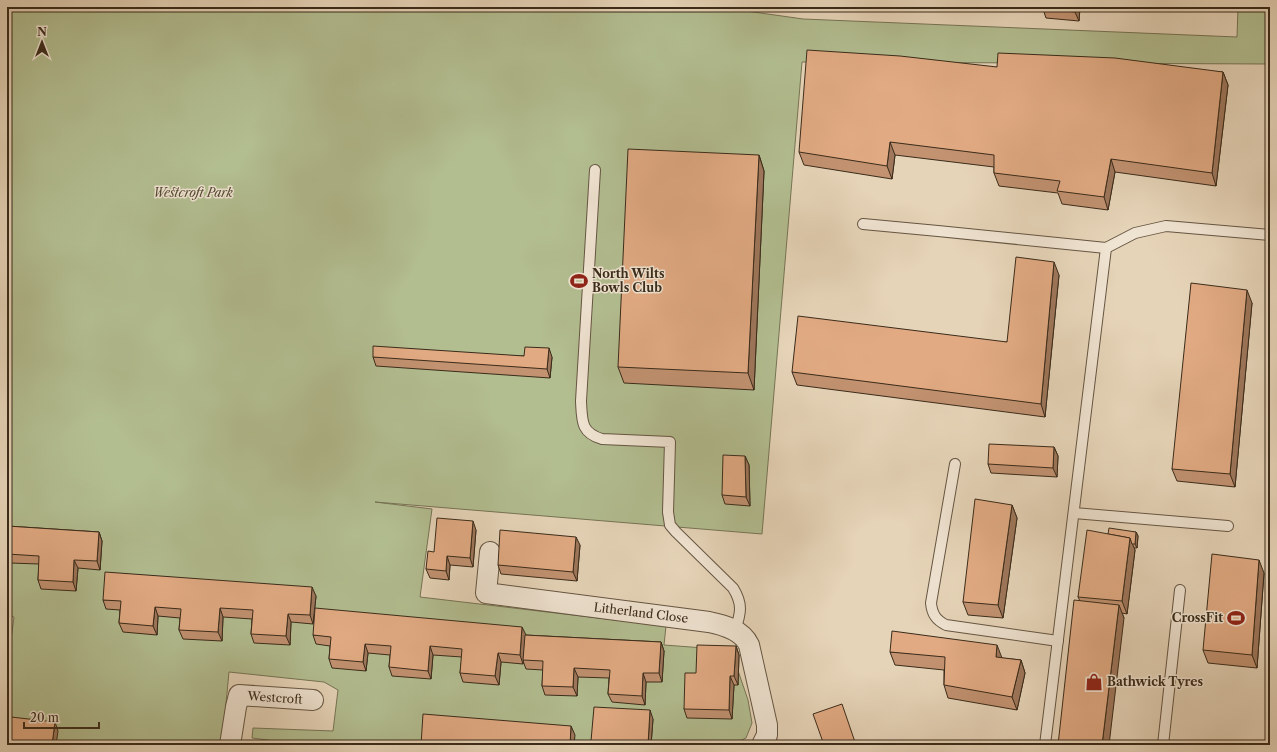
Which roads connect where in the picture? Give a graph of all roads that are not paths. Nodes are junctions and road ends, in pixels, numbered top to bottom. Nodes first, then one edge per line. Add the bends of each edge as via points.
1 (595, 170) dead end
2 (863, 224) dead end
3 (1270, 235) edge
4 (1106, 248) junction
5 (955, 464) dead end
6 (1074, 513) junction
7 (1228, 526) dead end
8 (490, 552) dead end
9 (1180, 590) dead end
10 (735, 630) junction
11 (1058, 640) junction
12 (313, 700) dead end
13 (230, 745) edge
14 (762, 745) edge
15 (1045, 745) edge
16 (1163, 745) edge

1 - 10 lane via 581,401 584,426 594,437 602,439 670,442 670,524 737,594 740,610
2 - 4 lane
3 - 4 lane via 1166,226 1135,233
4 - 6 lane
5 - 11 lane via 931,603 934,615 938,621 946,625
6 - 7 lane
6 - 11 lane
8 - 10 street, Litherland Close via 486,593 709,622
9 - 16 lane
10 - 14 street, Litherland Close via 749,645 767,725 767,735
11 - 15 lane
12 - 13 street, Westcroft via 239,695

